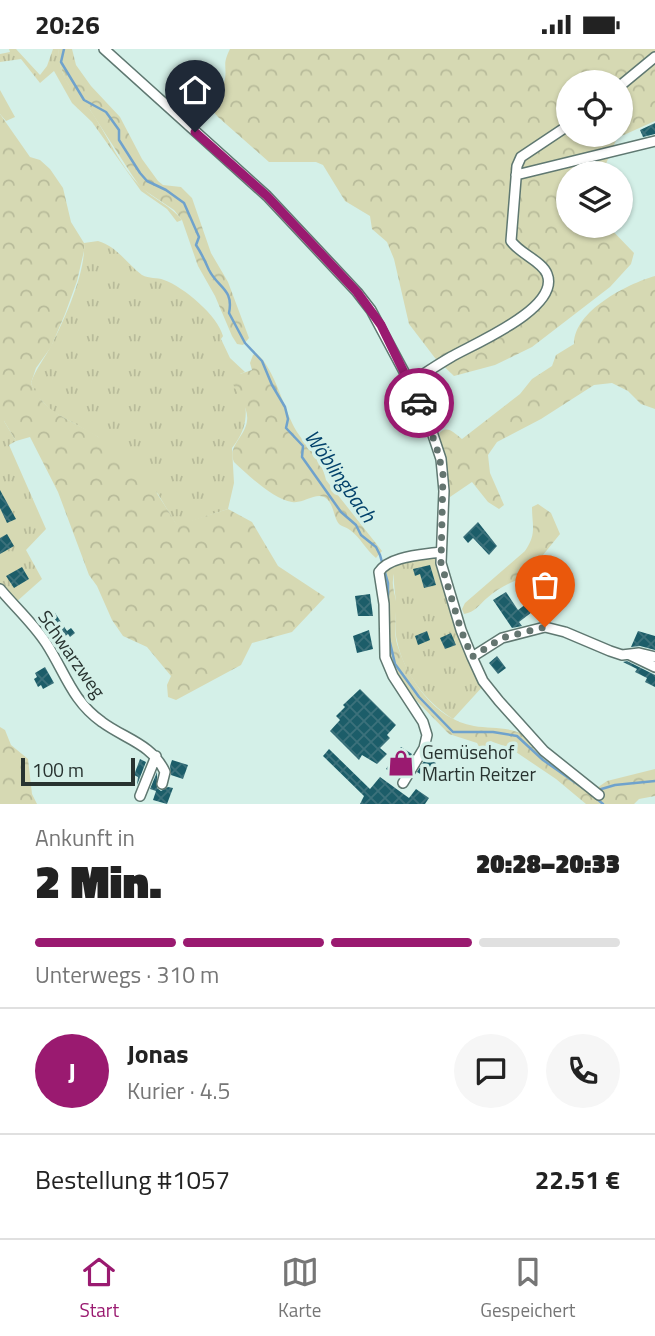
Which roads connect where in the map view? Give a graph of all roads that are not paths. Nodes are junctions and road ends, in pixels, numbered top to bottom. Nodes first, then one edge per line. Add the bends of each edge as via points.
1 (104, 49) edge
2 (655, 57) edge
3 (633, 75) edge
4 (556, 134) edge
5 (655, 141) edge
6 (516, 175) junction
7 (410, 383) junction
8 (440, 551) junction
9 (0, 589) edge
10 (628, 654) junction
11 (472, 657) junction
12 (655, 657) edge
13 (655, 667) edge
14 (156, 756) junction
15 (403, 783) dead end
16 (162, 784) dead end
17 (599, 795) dead end
18 (140, 796) dead end

1 - 7 street via 267,196 334,267 371,310
2 - 3 street
4 - 6 street via 521,157
5 - 6 street
6 - 7 street via 512,241 547,273 546,293 497,334
7 - 8 street via 442,466
8 - 11 street via 444,578
8 - 15 street via 383,566 379,577 385,657 428,735
9 - 14 street, Schwarzweg via 46,643 74,694 103,723
10 - 11 street via 610,652 545,627 502,638
10 - 12 street
10 - 13 street
11 - 17 street via 489,690 506,710 544,751
14 - 16 street via 165,772
14 - 18 street

